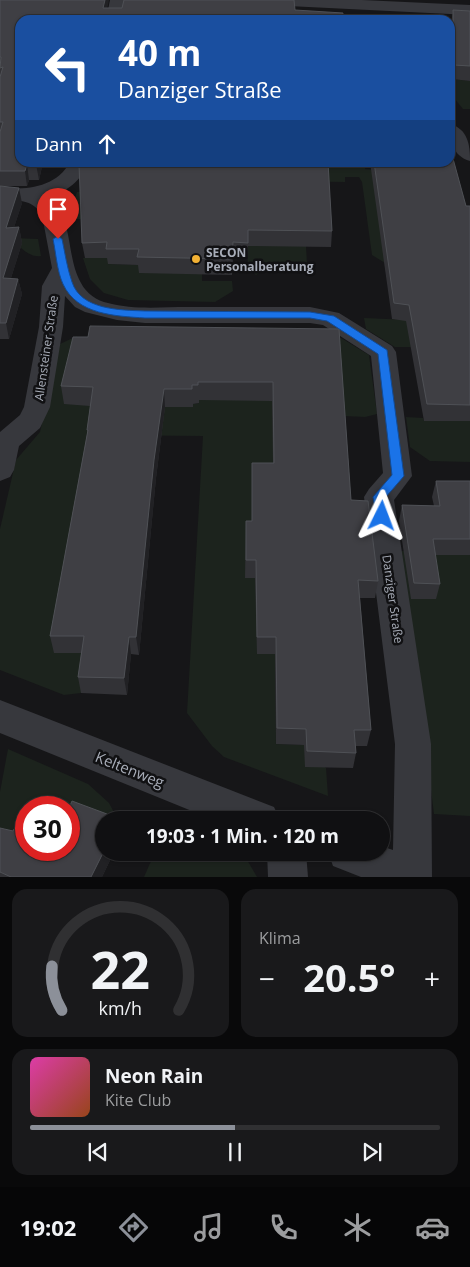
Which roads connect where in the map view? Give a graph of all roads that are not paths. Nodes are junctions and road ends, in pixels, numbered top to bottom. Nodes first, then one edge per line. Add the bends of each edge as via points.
1 (118, 0) edge
2 (268, 0) edge
3 (352, 2) edge
4 (470, 10) edge
5 (115, 15) edge
6 (364, 15) edge
7 (455, 136) edge
8 (470, 155) edge
9 (78, 167) edge
10 (0, 194) edge
11 (32, 195) junction
12 (63, 268) junction
13 (0, 470) edge
14 (0, 716) edge
15 (238, 811) edge
16 (287, 861) edge
17 (370, 861) edge
18 (288, 877) edge
19 (412, 877) edge

1 - 5 street
2 - 3 street
3 - 4 street
3 - 6 street
7 - 8 street
9 - 11 street via 66,181
10 - 11 street
11 - 12 street via 53,215
12 - 13 street, Allensteiner Straße via 54,286 51,327 37,407 30,421 6,442
12 - 19 street, Danziger Straße via 72,292 98,309 145,315 317,316 330,318 383,352 398,476 379,497 413,744
14 - 15 street, Keltenweg
16 - 18 street
17 - 19 street

